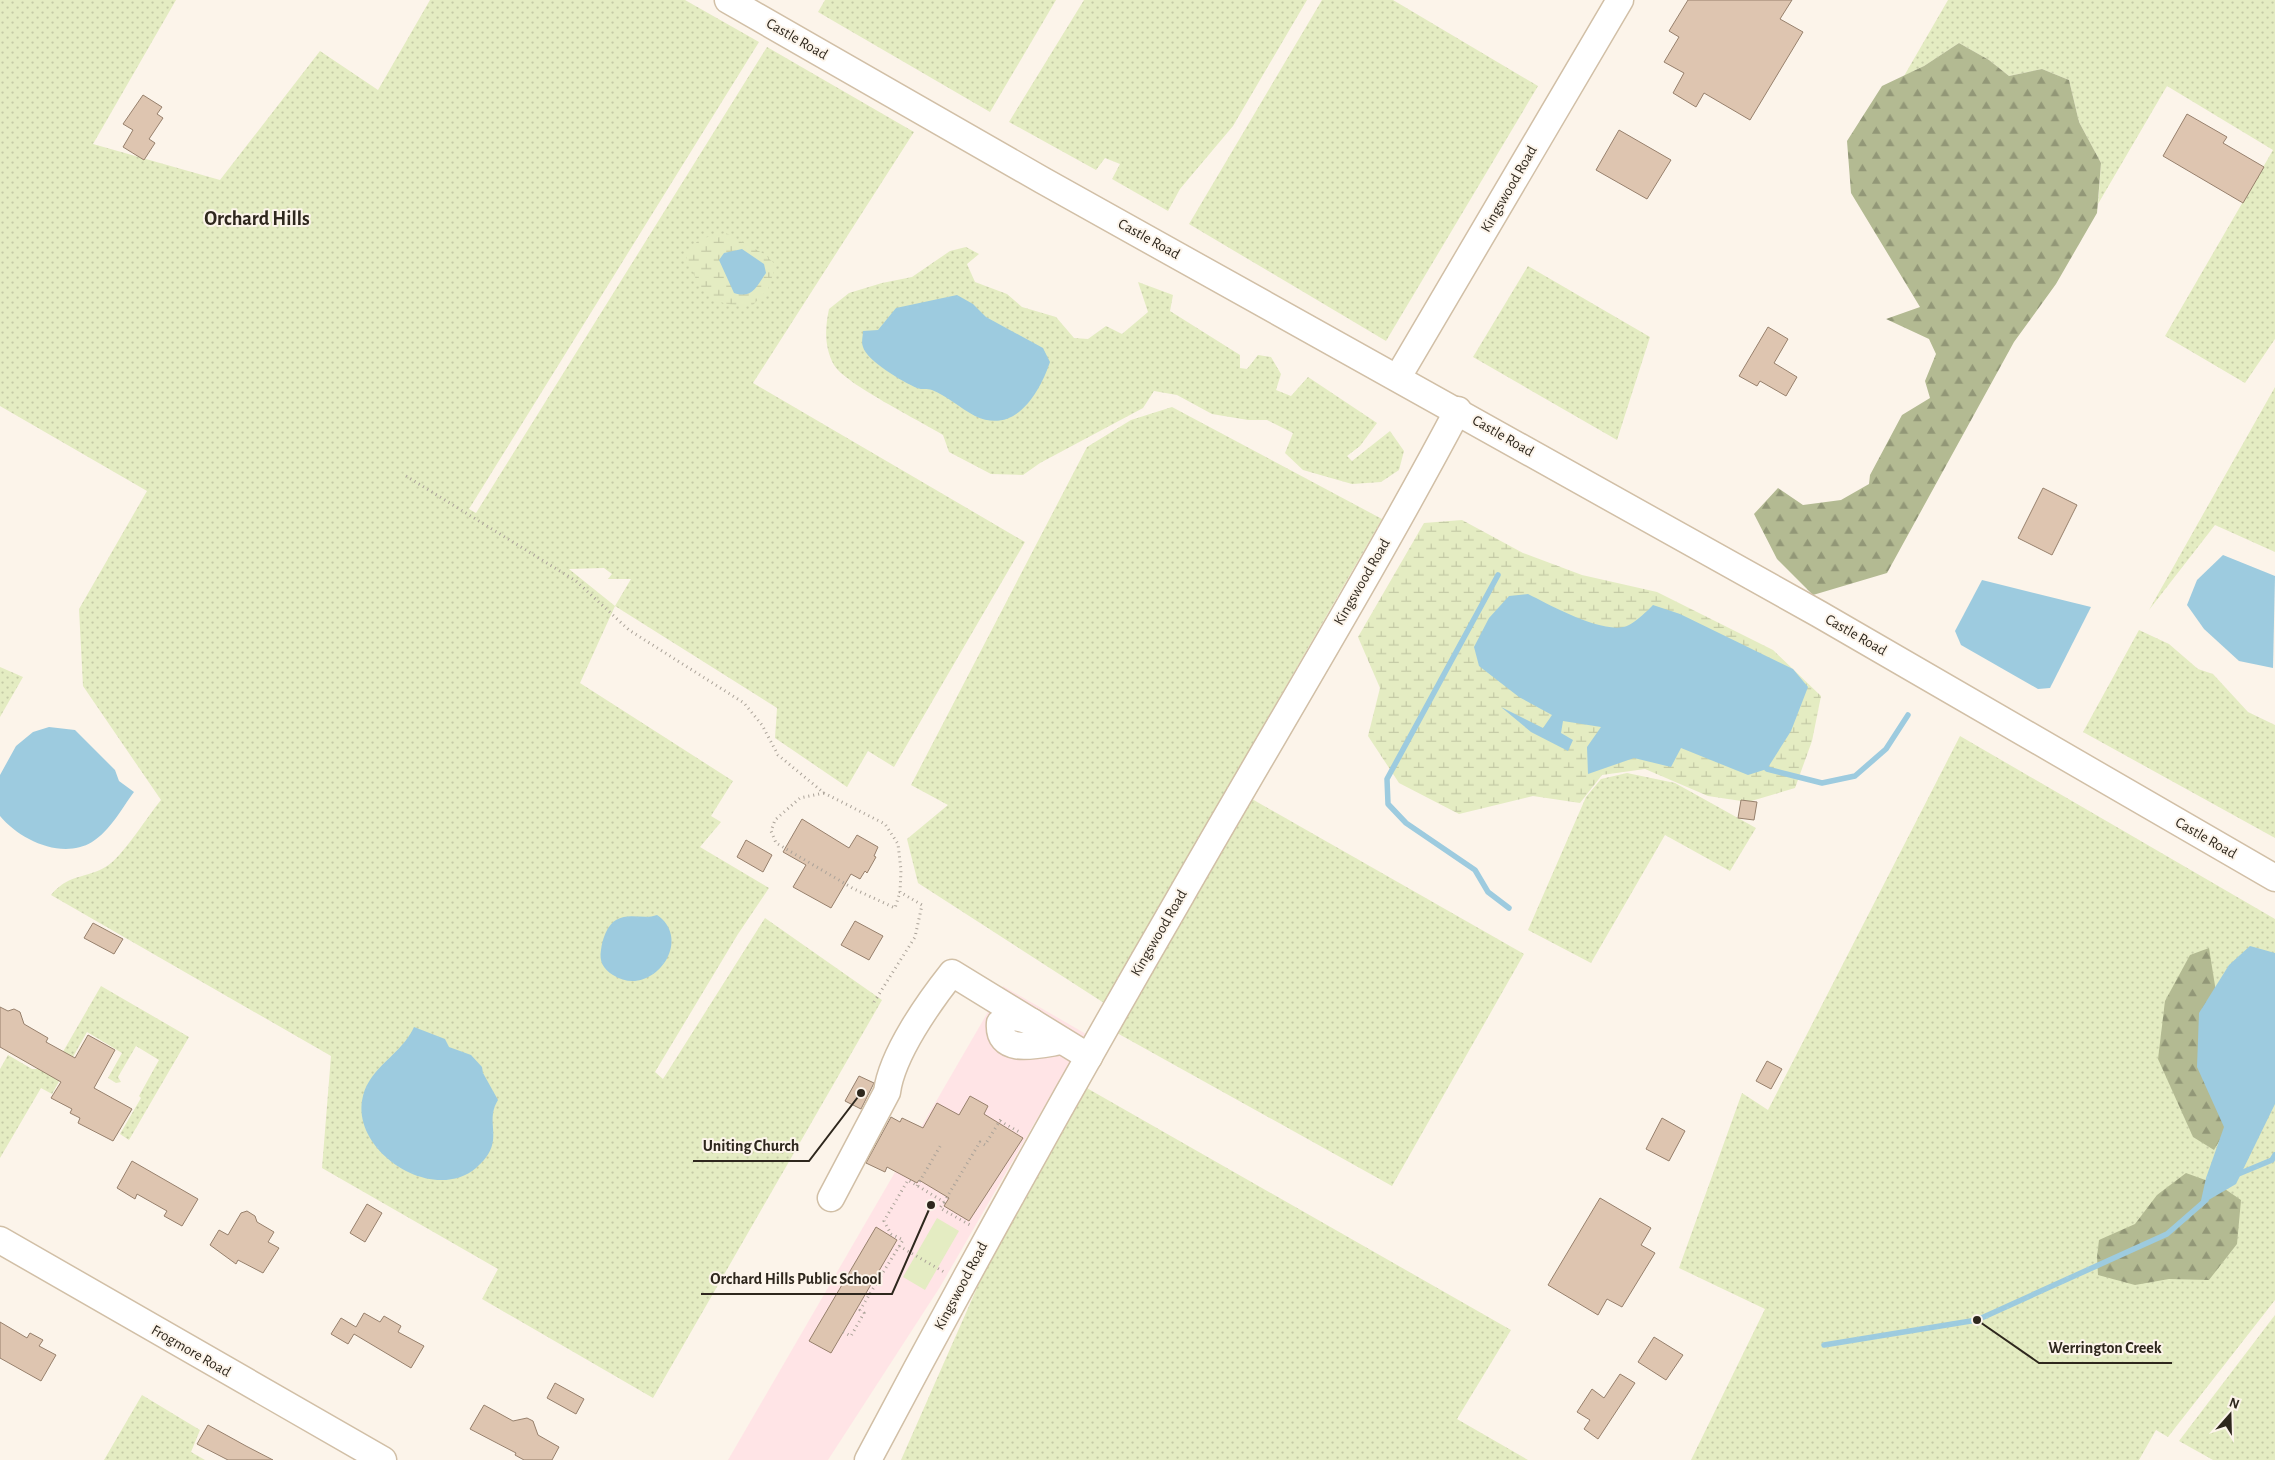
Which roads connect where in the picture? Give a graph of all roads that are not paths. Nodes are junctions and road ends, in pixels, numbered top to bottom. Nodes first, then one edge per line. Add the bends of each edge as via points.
1 (728, 0) edge
2 (1620, 0) edge
3 (1398, 377) junction
4 (1458, 410) junction
5 (2275, 878) edge
6 (1089, 1057) junction
7 (831, 1198) dead end
8 (0, 1240) edge
9 (382, 1460) edge
10 (868, 1460) edge

1 - 3 street, Castle Road via 1042,180
2 - 3 street, Kingswood Road
3 - 4 street, Castle Road
4 - 5 street, Castle Road
4 - 6 street, Kingswood Road
6 - 7 street via 1062,1041 1026,1045 952,973 924,1008 889,1078 887,1092
6 - 10 street, Kingswood Road via 1001,1212
8 - 9 street, Frogmore Road

